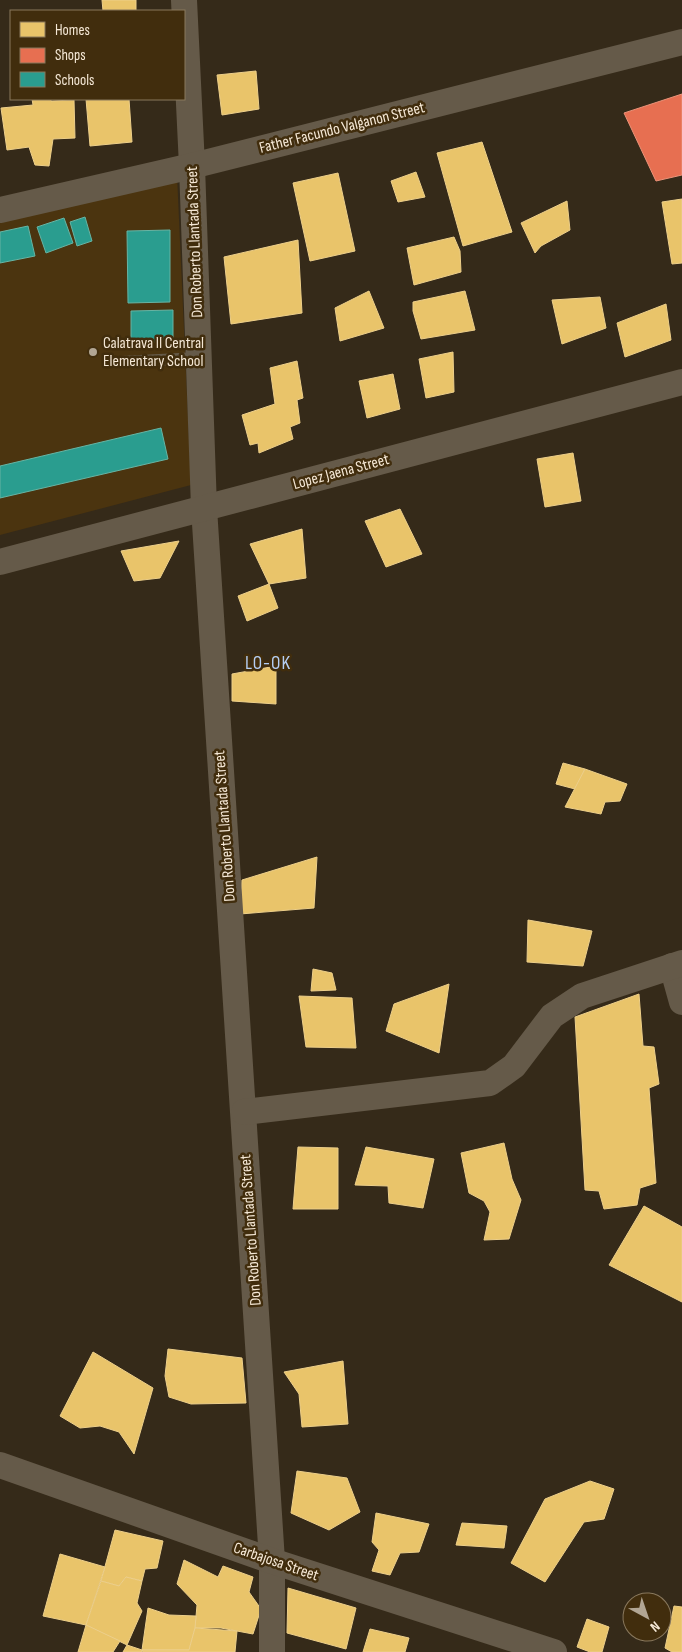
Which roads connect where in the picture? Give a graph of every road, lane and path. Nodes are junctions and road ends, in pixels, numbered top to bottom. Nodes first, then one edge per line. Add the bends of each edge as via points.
1 (185, 21) edge
2 (682, 42) edge
3 (192, 166) junction
4 (0, 210) edge
5 (199, 358) junction
6 (120, 362) dead end
7 (682, 382) edge
8 (204, 508) junction
9 (0, 562) edge
10 (677, 965) edge
11 (682, 1002) edge
12 (244, 1112) junction
13 (0, 1464) edge
14 (272, 1562) junction
15 (272, 1652) edge
16 (554, 1652) edge

1 - 3 street, Don Roberto Llantada Street
2 - 3 street, Father Facundo Valganon Street
3 - 4 street, Father Facundo Valganon Street
3 - 5 street, Don Roberto Llantada Street
5 - 6 lane
5 - 8 street, Don Roberto Llantada Street
7 - 8 street, Lopez Jaena Street
8 - 9 street, Lopez Jaena Street
8 - 12 street, Don Roberto Llantada Street
10 - 11 street
10 - 12 street via 582,996 552,1016 514,1066 490,1083
12 - 14 street, Don Roberto Llantada Street
13 - 14 street, Carbajosa Street
14 - 15 street, Don Roberto Llantada Street
14 - 16 street, Carbajosa Street

